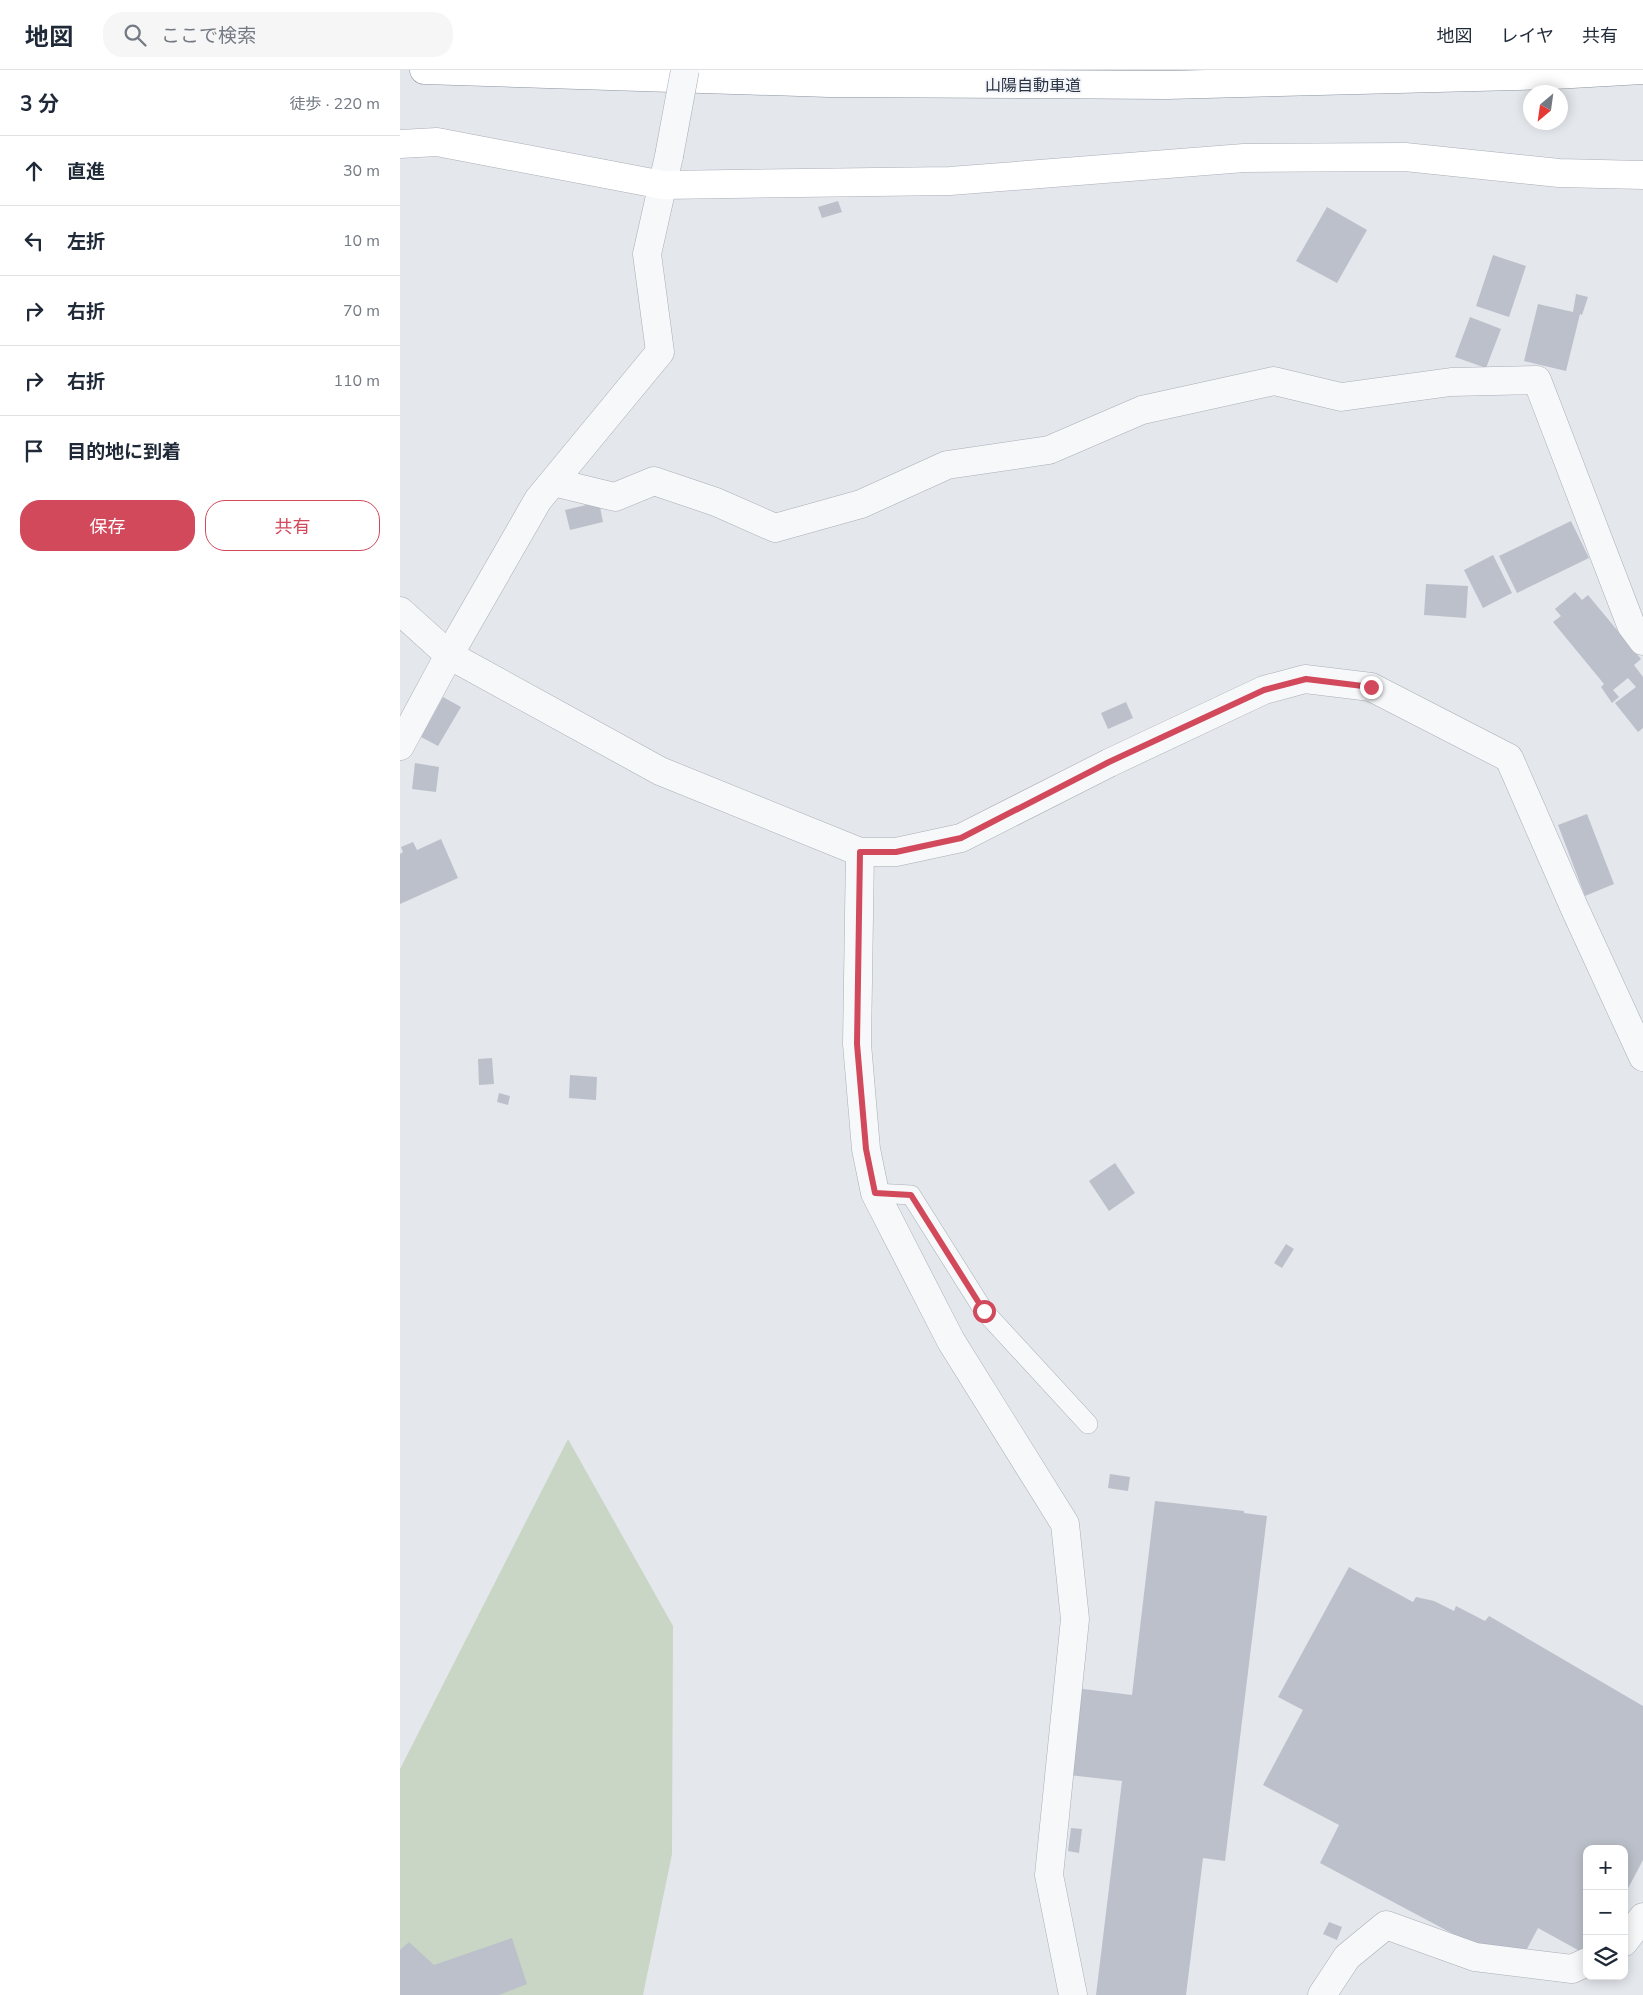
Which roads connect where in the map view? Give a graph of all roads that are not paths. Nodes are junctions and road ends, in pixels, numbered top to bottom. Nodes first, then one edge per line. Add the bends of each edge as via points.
1 (424, 70) edge
2 (685, 70) edge
3 (1643, 70) edge
4 (400, 144) edge
5 (1643, 175) edge
6 (663, 185) junction
7 (553, 482) junction
8 (400, 612) edge
9 (1643, 642) edge
10 (450, 655) junction
11 (400, 746) edge
12 (860, 852) junction
13 (1643, 1057) edge
14 (875, 1193) junction
15 (1088, 1424) dead end
16 (1643, 1917) edge
17 (1628, 1937) edge
18 (1583, 1964) edge
19 (1073, 1995) edge
20 (1322, 1995) edge

1 - 3 main road, 山陽自動車道 via 829,84 1157,85 1554,76
2 - 6 street, bridge
4 - 6 main road via 437,142
5 - 6 main road via 1559,173 1405,157 1244,158 950,181
6 - 7 street via 647,254 660,352
7 - 9 street via 615,497 654,481 716,502 776,528 861,504 948,465 1049,450 1142,410 1274,381 1341,397 1451,382 1537,380 1631,625
7 - 10 street via 538,500
8 - 10 street
10 - 11 street
10 - 12 street via 660,771
12 - 13 street via 896,852 961,838 1109,762 1264,690 1306,679 1371,687 1509,758
12 - 14 street via 857,1044 866,1149
14 - 15 lane via 911,1195 984,1311
14 - 19 street via 951,1341 1065,1524 1074,1619 1049,1875
16 - 17 street
18 - 20 street via 1572,1969 1475,1957 1386,1925 1347,1957

